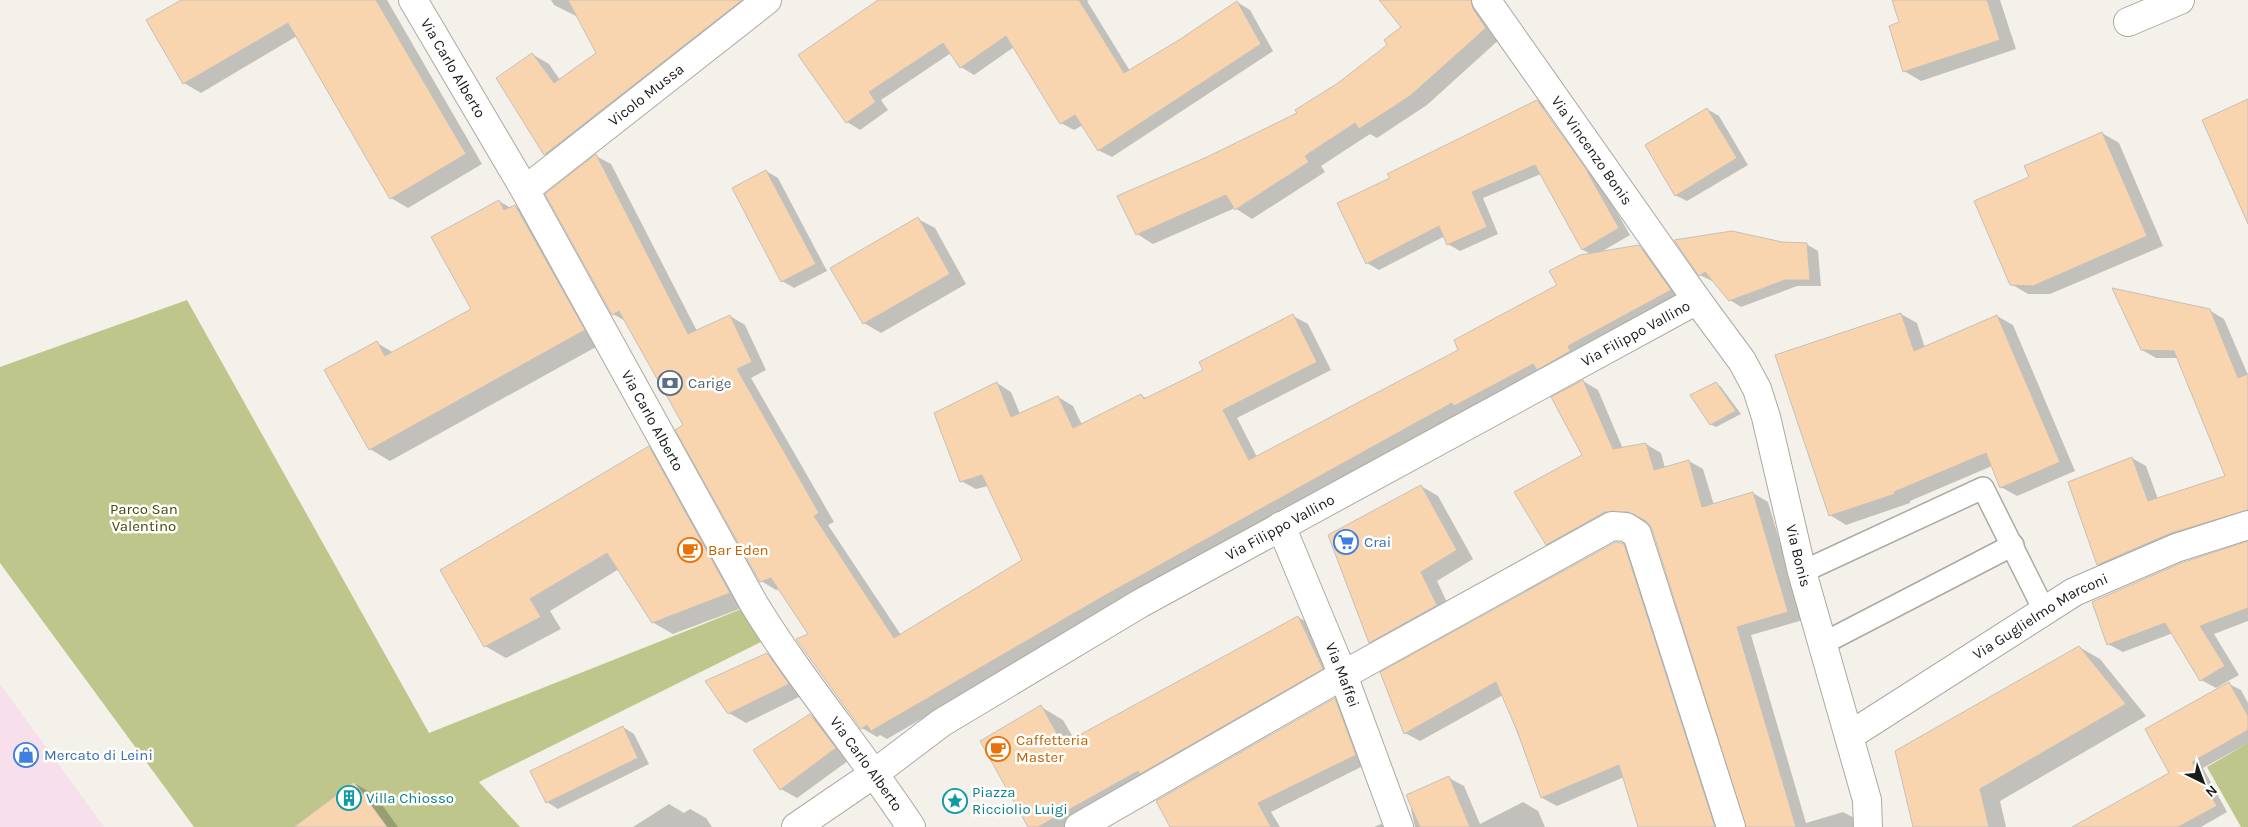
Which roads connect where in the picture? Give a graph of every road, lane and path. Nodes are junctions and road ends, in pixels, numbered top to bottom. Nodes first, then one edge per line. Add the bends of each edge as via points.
1 (413, 0) edge
2 (767, 0) edge
3 (1486, 0) edge
4 (2180, 0) edge
5 (2128, 22) dead end
6 (525, 190) junction
7 (1697, 300) junction
8 (2248, 525) edge
9 (1281, 526) junction
10 (2013, 545) junction
11 (1802, 572) junction
12 (2044, 610) junction
13 (1822, 644) junction
14 (1343, 675) junction
15 (1848, 736) junction
16 (875, 774) junction
17 (796, 827) edge
18 (911, 827) edge
19 (1079, 827) edge
20 (1399, 827) edge
21 (1731, 827) edge
22 (1868, 827) edge

1 - 6 street, Via Carlo Alberto
2 - 6 street, Vicolo Mussa
3 - 7 street, Via Vincenzo Bonis
4 - 5 street
6 - 16 street, Via Carlo Alberto via 773,636
7 - 9 street, Via Filippo Vallino
7 - 11 street, Via Bonis via 1742,361 1757,389
8 - 12 street, Via Guglielmo Marconi via 2168,552 2074,592
9 - 14 street, Via Maffei
9 - 16 street, Via Filippo Vallino via 1141,602 942,723
10 - 11 lane via 1983,488
10 - 12 lane
10 - 13 lane
11 - 13 street, Via Bonis
12 - 15 street, Via Guglielmo Marconi
13 - 15 street, Via Bonis
14 - 19 street
14 - 20 street, Via Maffei
14 - 21 street via 1612,526 1626,527 1637,534
15 - 22 street, Via Bonis via 1867,800
16 - 17 street, Via Filippo Vallino
16 - 18 street, Via Carlo Alberto

